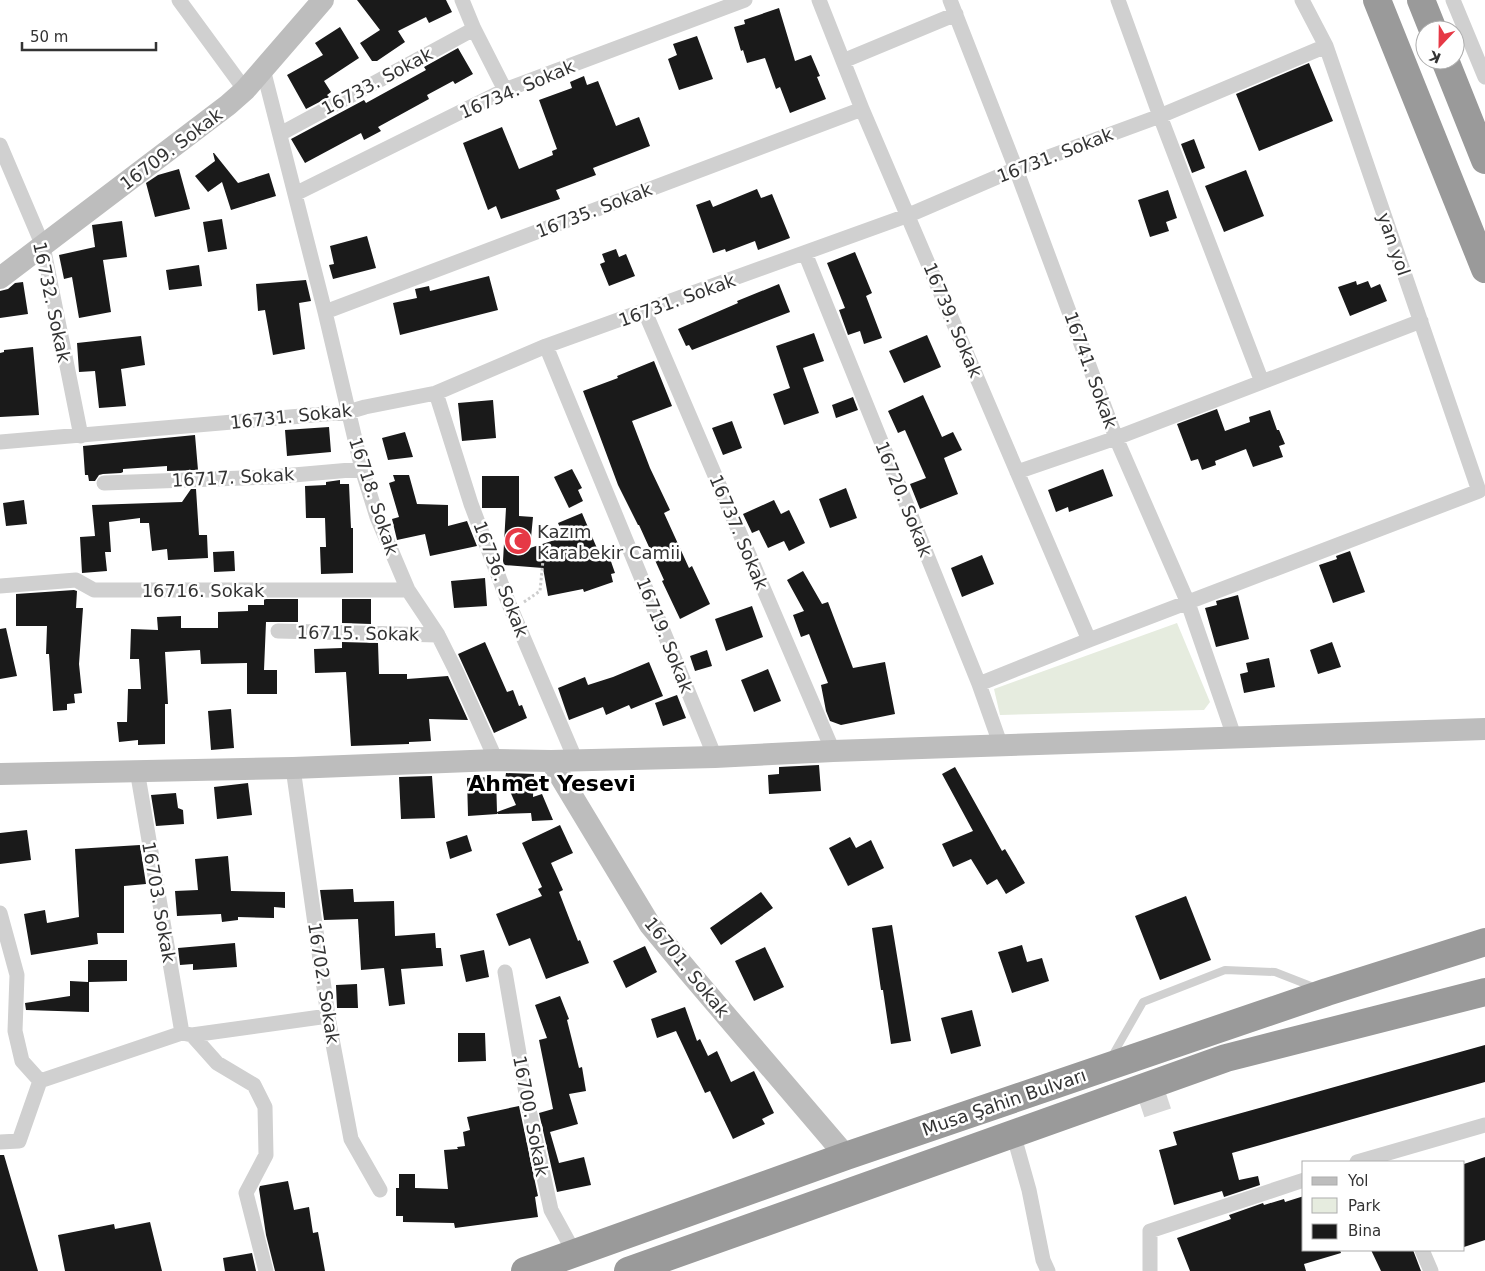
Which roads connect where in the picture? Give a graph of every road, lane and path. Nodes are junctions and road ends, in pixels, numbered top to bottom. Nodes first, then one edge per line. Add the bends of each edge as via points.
1 (178, 0) edge
2 (323, 0) edge
3 (462, 0) edge
4 (745, 0) edge
5 (819, 0) edge
6 (1118, 0) edge
7 (1302, 0) edge
8 (1377, 0) edge
9 (1421, 0) edge
10 (1453, 0) edge
11 (953, 7) edge
12 (1429, 20) edge
13 (474, 29) junction
14 (1326, 46) junction
15 (843, 62) junction
16 (263, 69) junction
17 (1449, 70) edge
18 (1485, 77) edge
19 (245, 90) junction
20 (505, 90) junction
21 (862, 108) junction
22 (1160, 116) junction
23 (280, 134) junction
24 (0, 145) edge
25 (1485, 160) edge
26 (1016, 169) junction
27 (295, 194) junction
28 (909, 215) junction
29 (43, 246) junction
30 (805, 253) junction
31 (1485, 269) edge
32 (0, 278) edge
33 (325, 312) junction
34 (645, 312) junction
35 (1420, 321) junction
36 (546, 346) junction
37 (1262, 382) junction
38 (436, 393) junction
39 (348, 412) junction
40 (81, 436) junction
41 (1116, 438) junction
42 (0, 442) edge
43 (362, 469) junction
44 (1017, 472) junction
45 (104, 483) dead end
46 (544, 550) dead end
47 (0, 586) edge
48 (408, 590) junction
49 (1188, 603) junction
50 (512, 611) junction
51 (278, 631) dead end
52 (438, 635) junction
53 (1089, 640) junction
54 (979, 684) junction
55 (1485, 729) edge
56 (1235, 739) junction
57 (1001, 746) junction
58 (833, 752) junction
59 (715, 757) junction
60 (496, 760) junction
61 (576, 761) junction
62 (551, 762) junction
63 (293, 768) junction
64 (137, 770) junction
65 (0, 774) edge
66 (0, 913) edge
67 (1485, 942) edge
68 (505, 972) dead end
69 (1327, 992) junction
70 (1485, 992) edge
71 (328, 1016) junction
72 (187, 1034) junction
73 (1204, 1066) junction
74 (1106, 1067) junction
75 (40, 1080) junction
76 (1167, 1095) tunnel mouth
77 (1140, 1104) tunnel mouth
78 (1041, 1123) junction
79 (1485, 1125) edge
80 (1013, 1133) junction
81 (0, 1142) edge
82 (846, 1156) junction
83 (1384, 1158) edge
84 (1364, 1161) edge
85 (1302, 1181) edge
86 (380, 1190) dead end
87 (1422, 1251) edge
88 (575, 1254) junction
89 (266, 1271) edge
90 (525, 1271) edge
91 (628, 1271) edge
92 (1048, 1271) edge
93 (1150, 1271) edge
94 (1431, 1271) edge

1 - 19 street
2 - 16 main road, 16709. Sokak
3 - 13 street
4 - 20 street, 16734. Sokak
5 - 15 street, 16739. Sokak
6 - 22 street
7 - 14 street, yan yol
8 - 31 highway
9 - 12 highway
10 - 18 street
11 - 15 street
11 - 26 street, 16741. Sokak
13 - 20 street
13 - 23 street, 16733. Sokak
14 - 22 street, 16731. Sokak
14 - 35 street, yan yol
15 - 21 street, 16739. Sokak
16 - 19 main road, 16709. Sokak
16 - 23 street, 16718. Sokak
17 - 25 highway
19 - 29 main road, 16709. Sokak
20 - 27 street, 16734. Sokak
21 - 28 street, 16739. Sokak
21 - 33 street, 16735. Sokak
22 - 26 street, 16731. Sokak
22 - 37 street
23 - 27 street, 16718. Sokak
24 - 29 street, 16732. Sokak
26 - 28 street, 16731. Sokak
26 - 41 street, 16741. Sokak
27 - 33 street, 16718. Sokak
28 - 30 street, 16731. Sokak
28 - 44 street, 16739. Sokak
29 - 32 main road, 16709. Sokak
29 - 40 street, 16732. Sokak
30 - 34 street, 16731. Sokak
30 - 54 street, 16720. Sokak
33 - 39 street, 16718. Sokak
34 - 36 street, 16731. Sokak
34 - 58 street, 16737. Sokak
35 - 37 street
35 - 49 street, yan yol via 1479,491
36 - 38 street, 16731. Sokak
36 - 59 street, 16719. Sokak
37 - 41 street
38 - 39 street, 16731. Sokak
38 - 50 street, 16736. Sokak via 471,504
39 - 40 street, 16731. Sokak
39 - 43 street, 16718. Sokak
40 - 42 street, 16731. Sokak
41 - 44 street
41 - 49 street, 16741. Sokak
43 - 45 street, 16717. Sokak via 271,477
43 - 48 street, 16718. Sokak via 377,517
44 - 53 street, 16739. Sokak
46 - 50 path via 540,591
47 - 48 street, 16716. Sokak via 76,580 94,590
48 - 52 street, 16718. Sokak
49 - 53 street
49 - 56 street, 16741. Sokak
50 - 61 street, 16736. Sokak
51 - 52 street, 16715. Sokak
52 - 60 street, 16718. Sokak
53 - 54 street
54 - 57 street, 16720. Sokak
55 - 56 main road
56 - 57 main road
57 - 58 main road
58 - 59 main road
59 - 61 main road
60 - 62 main road
60 - 63 main road
61 - 62 main road
62 - 82 main road, 16701. Sokak via 650,925
63 - 64 main road
63 - 71 street, 16702. Sokak
64 - 65 main road
64 - 72 street, 16703. Sokak
66 - 75 street via 17,975 15,1030 22,1061
67 - 69 highway, Musa Şahin Bulvarı
68 - 88 street, 16700. Sokak via 528,1105 551,1210
69 - 74 highway, Musa Şahin Bulvarı
69 - 74 lane via 1275,972 1225,970 1143,1002
70 - 73 highway, Musa Şahin Bulvarı via 1342,1027
71 - 72 street
71 - 86 street, 16702. Sokak via 351,1140
72 - 75 street
72 - 89 street via 217,1063 254,1085 265,1107 266,1155 246,1194
73 - 76 highway via 1189,1083
73 - 78 highway, Musa Şahin Bulvarı
74 - 82 highway, Musa Şahin Bulvarı
75 - 81 street via 19,1141
77 - 78 highway via 1092,1117
78 - 80 highway, Musa Şahin Bulvarı
79 - 83 street
80 - 91 highway, Musa Şahin Bulvarı
80 - 92 street
82 - 88 highway, Musa Şahin Bulvarı
83 - 84 street
85 - 93 street via 1150,1231
87 - 94 street
88 - 90 highway, Musa Şahin Bulvarı

